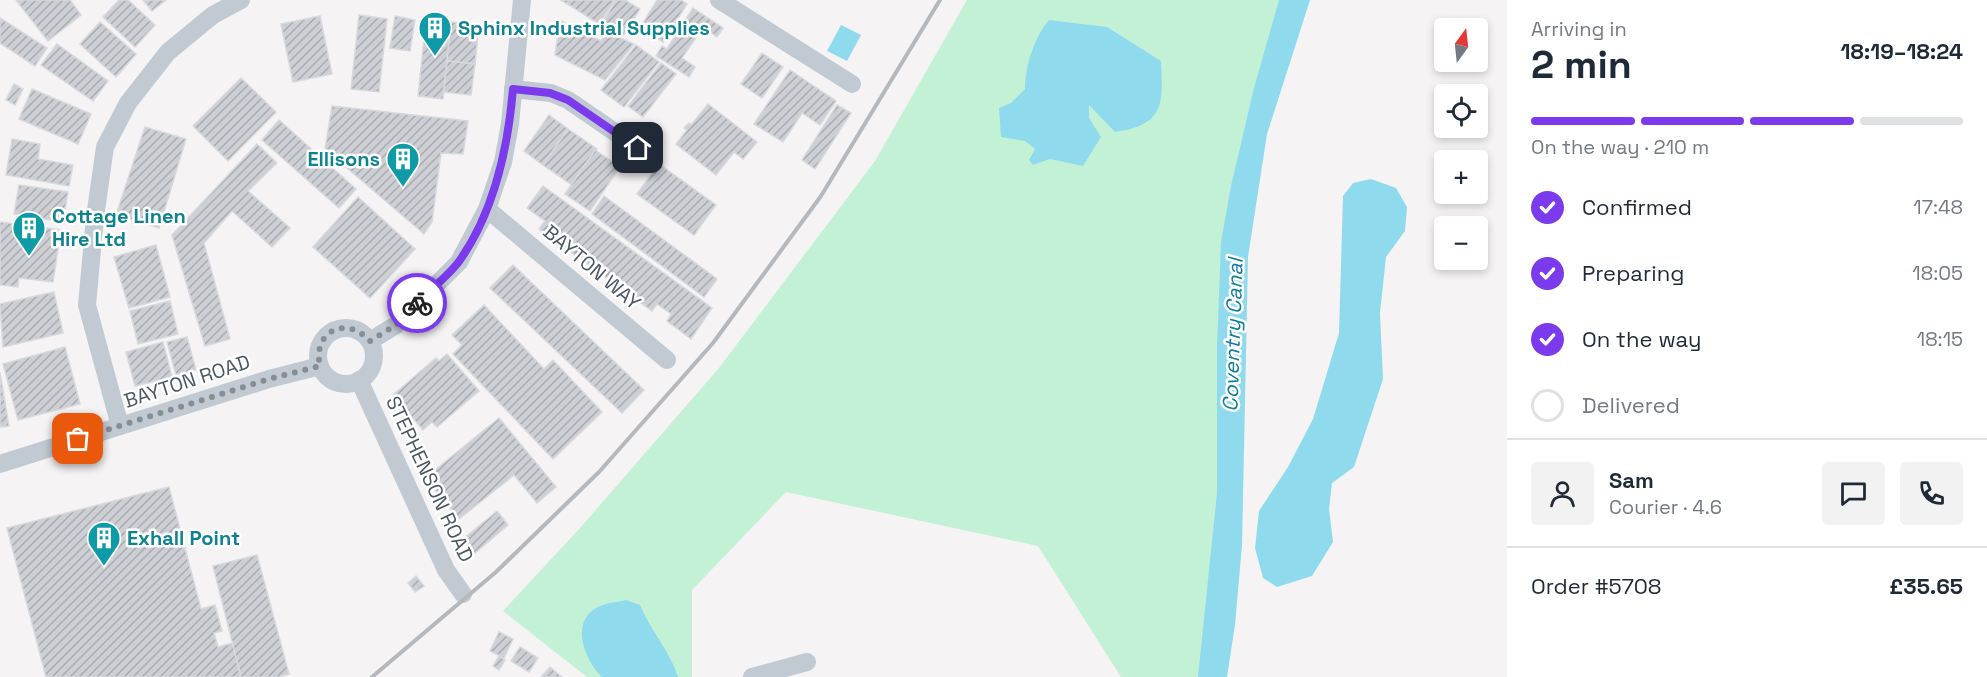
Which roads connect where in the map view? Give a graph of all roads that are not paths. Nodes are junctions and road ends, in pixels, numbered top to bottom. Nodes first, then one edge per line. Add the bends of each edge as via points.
1 (241, 0) edge
2 (522, 0) edge
3 (719, 0) edge
4 (852, 84) dead end
5 (513, 89) junction
6 (638, 148) dead end
7 (487, 209) junction
8 (370, 341) junction
9 (667, 360) dead end
10 (320, 366) junction
11 (359, 380) junction
12 (120, 426) junction
13 (0, 464) edge
14 (463, 594) dead end
15 (807, 662) dead end
16 (752, 677) edge

1 - 12 street via 213,15 168,52 128,103 105,147 87,305
2 - 5 street
3 - 4 street
5 - 6 street via 550,93 568,100
5 - 7 street via 503,162
7 - 8 street via 459,262 396,325
7 - 9 street, BAYTON WAY
8 - 10 street via 356,330 329,333 319,348
8 - 11 street via 373,363
10 - 11 street via 336,382 348,384
10 - 12 street, BAYTON ROAD
11 - 14 street, STEPHENSON ROAD via 446,570
12 - 13 street, BAYTON ROAD
15 - 16 street

